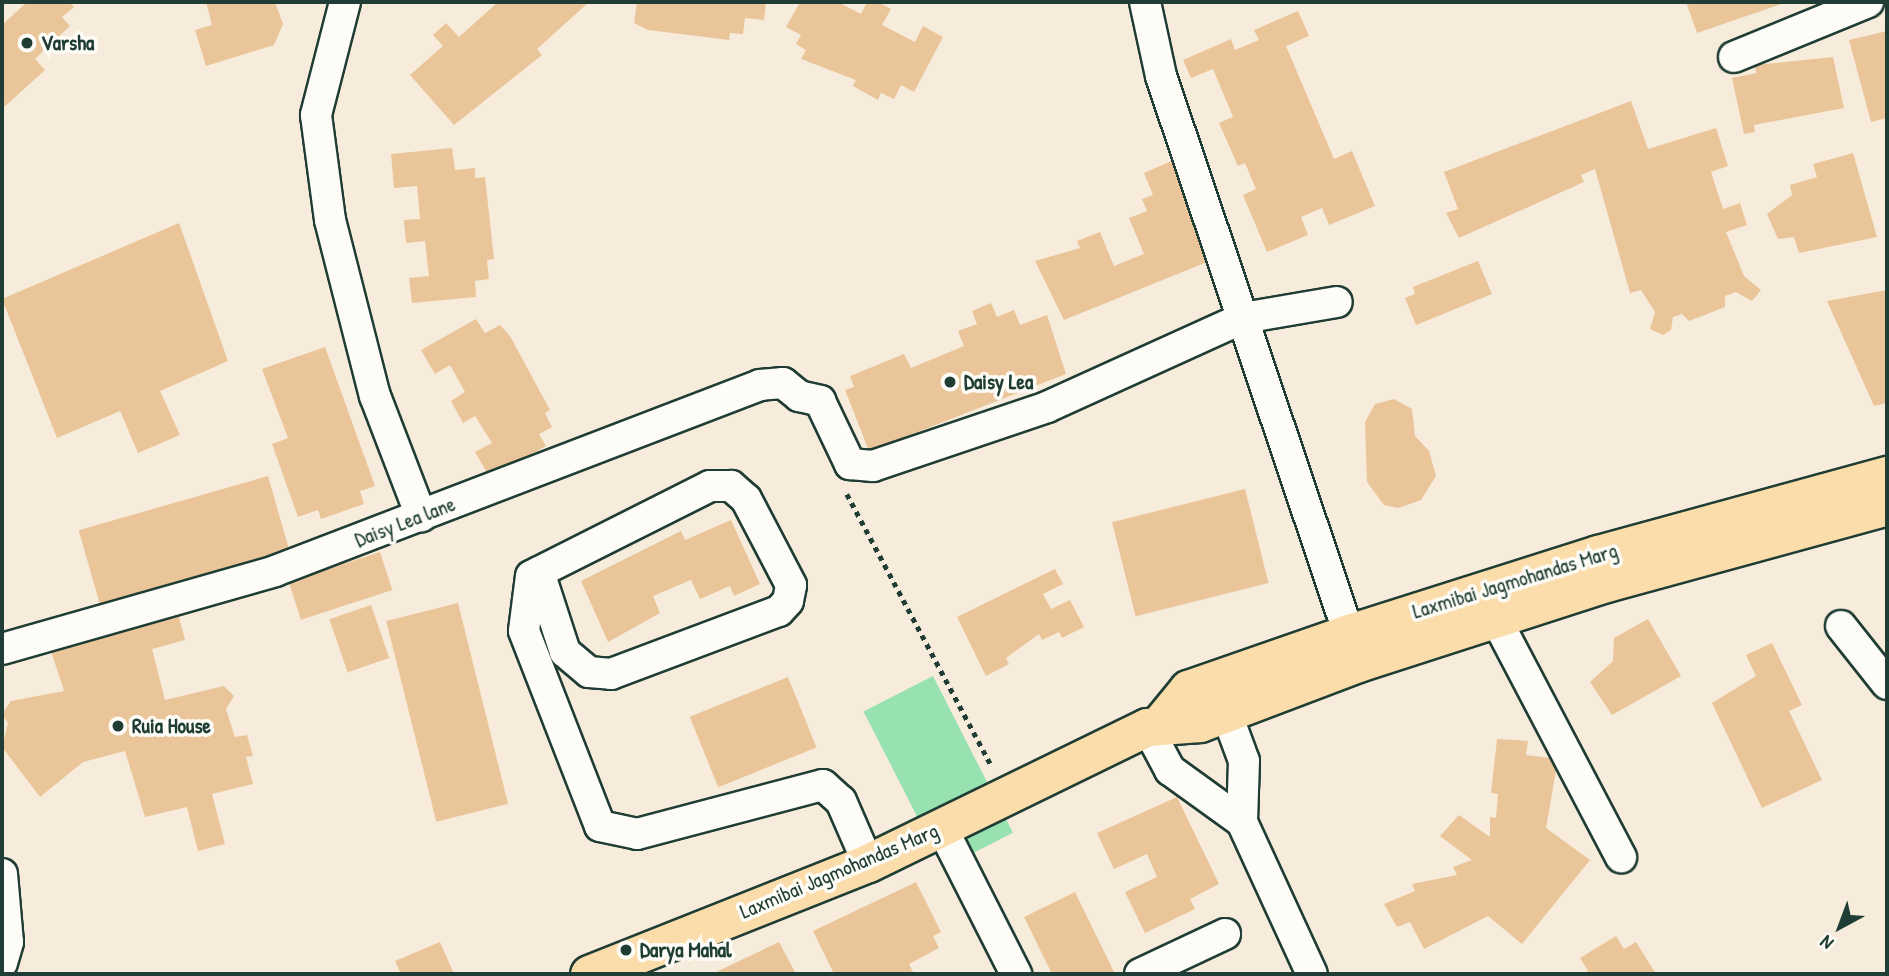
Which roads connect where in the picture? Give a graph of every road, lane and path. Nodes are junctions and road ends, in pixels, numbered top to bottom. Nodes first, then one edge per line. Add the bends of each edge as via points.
1 (345, 2) edge
2 (1145, 2) edge
3 (1868, 2) edge
4 (1734, 57) dead end
5 (1337, 302) dead end
6 (1243, 318) junction
7 (1887, 475) edge
8 (841, 484) dead end
9 (1887, 506) edge
10 (421, 516) junction
11 (1602, 569) junction
12 (539, 572) junction
13 (1497, 621) junction
14 (1841, 626) dead end
15 (1353, 648) junction
16 (2, 649) edge
17 (1213, 680) junction
18 (1887, 684) edge
19 (1228, 714) junction
20 (1154, 724) junction
21 (987, 756) dead end
22 (1242, 822) junction
23 (942, 828) junction
24 (1621, 857) dead end
25 (868, 863) junction
26 (2, 874) edge
27 (1225, 934) dead end
28 (2, 964) edge
29 (600, 972) edge
30 (1016, 974) edge
31 (1140, 974) edge
32 (1312, 974) edge

1 - 10 street via 316,115 328,207 375,396
2 - 6 street via 1161,76
3 - 4 street
5 - 6 street
6 - 10 street, Daisy Lea lane via 1046,407 873,466 850,464 820,401 799,396 783,383 761,385
6 - 15 street
7 - 11 main road, Laxmibai Jagmohandas Marg
8 - 21 path
9 - 11 main road, Laxmibai Jagmohandas Marg
10 - 16 street, Daisy Lea lane via 275,571
11 - 13 main road, Laxmibai Jagmohandas Marg
11 - 15 main road, Laxmibai Jagmohandas Marg
12 - 12 street via 710,486 731,486 746,499 791,584 779,611 611,674 589,672 565,652
12 - 25 street via 525,593 524,631 600,825 618,835 637,834 823,785 841,801
13 - 15 main road, Laxmibai Jagmohandas Marg
13 - 24 street
14 - 18 street
15 - 17 main road, Laxmibai Jagmohandas Marg
15 - 19 main road, Laxmibai Jagmohandas Marg
17 - 19 street
17 - 20 main road, Laxmibai Jagmohandas Marg via 1188,689
19 - 20 main road, Laxmibai Jagmohandas Marg via 1200,723
19 - 22 street via 1244,761
20 - 22 street via 1170,770
20 - 23 main road, Laxmibai Jagmohandas Marg
22 - 32 street
23 - 25 main road, Laxmibai Jagmohandas Marg
23 - 30 street
25 - 29 main road, Laxmibai Jagmohandas Marg
26 - 28 street via 8,942
27 - 31 street

